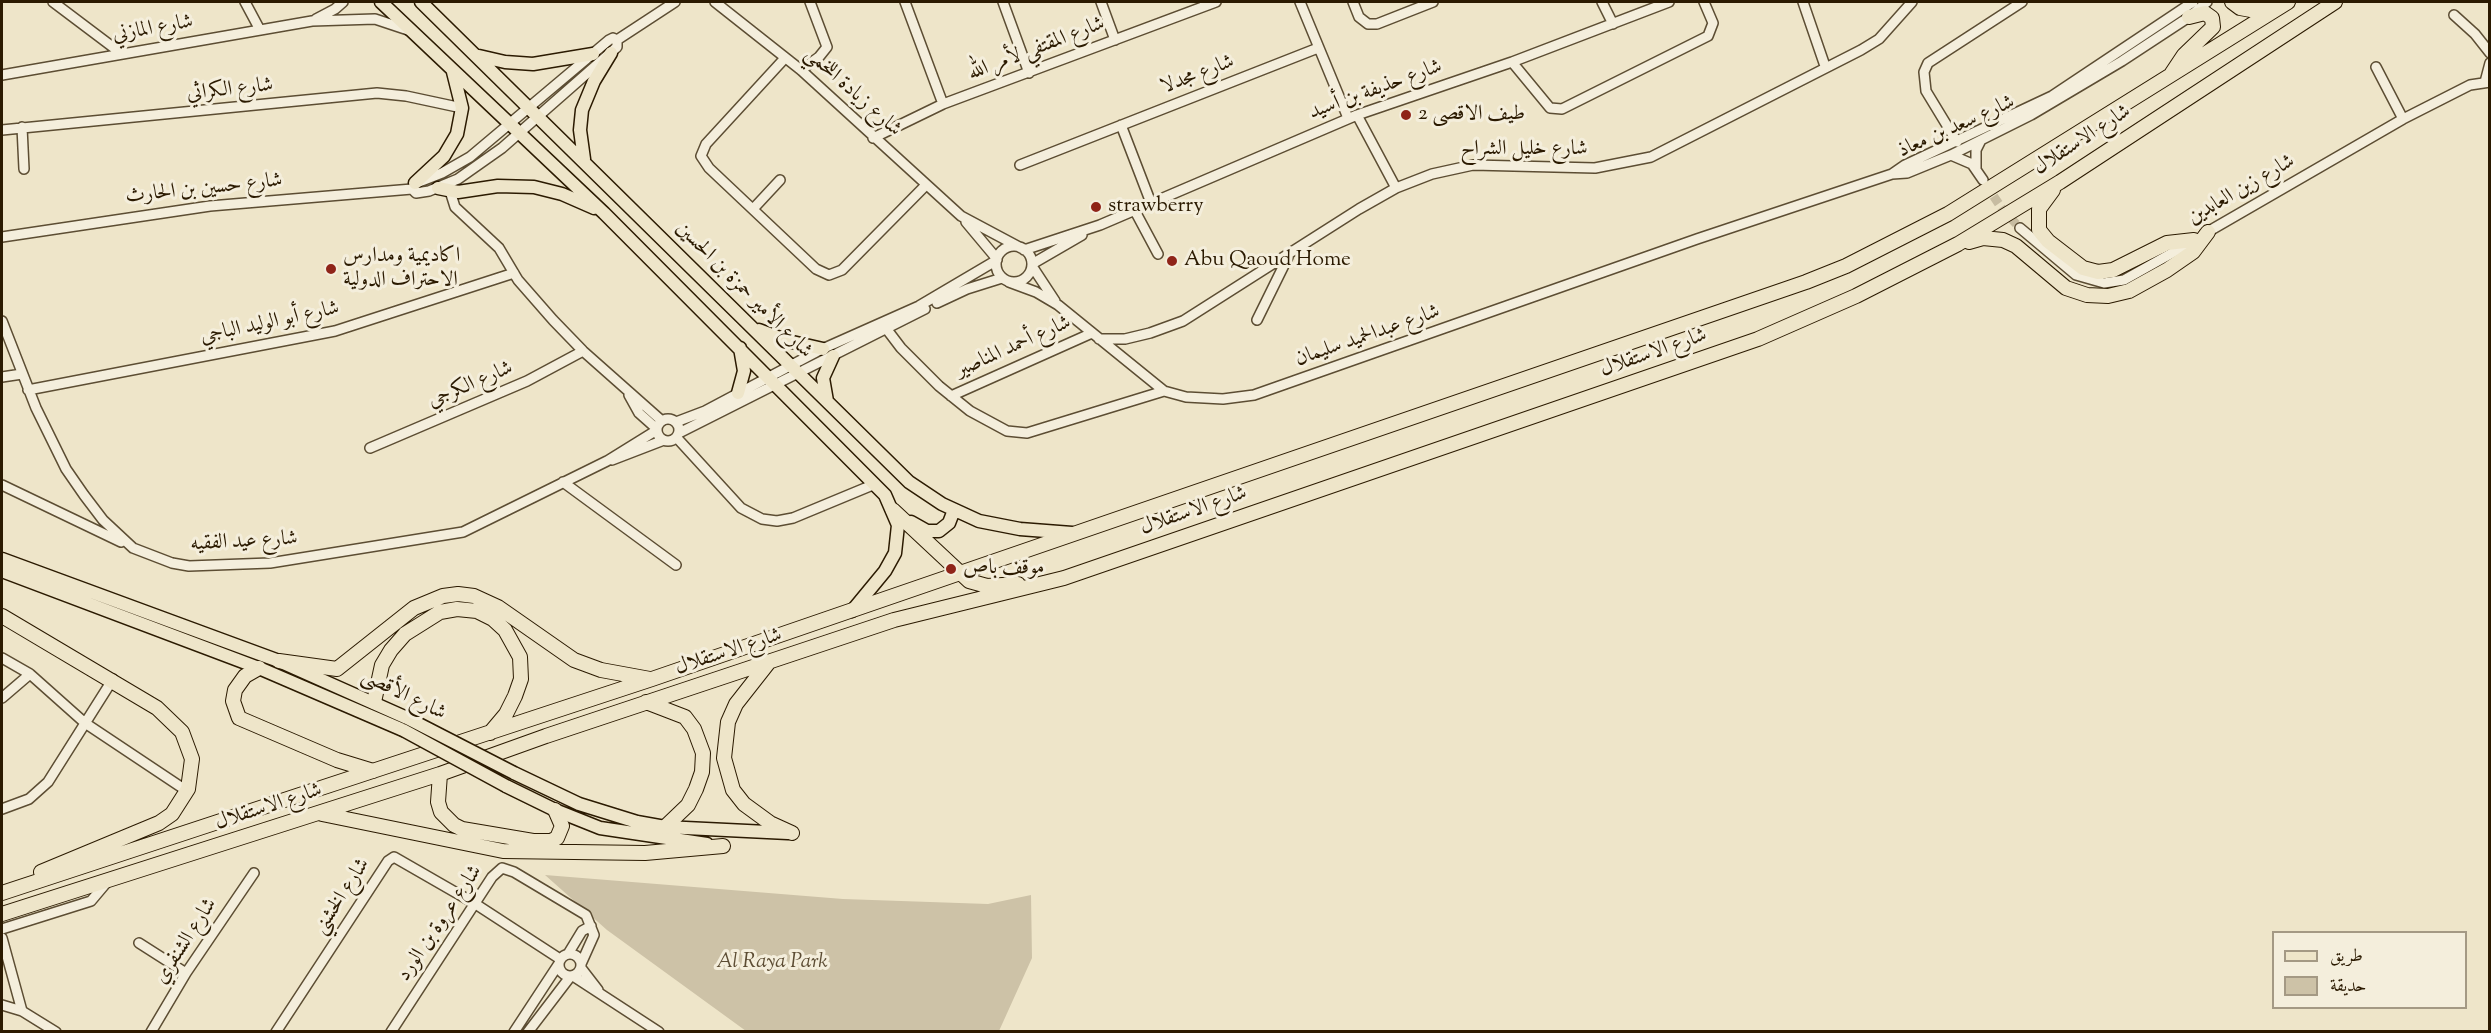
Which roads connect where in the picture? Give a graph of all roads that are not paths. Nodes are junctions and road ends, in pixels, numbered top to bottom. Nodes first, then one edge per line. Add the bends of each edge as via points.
1 (53, 2) edge
2 (245, 2) edge
3 (343, 2) edge
4 (381, 2) edge
5 (421, 2) edge
6 (675, 2) edge
7 (715, 2) edge
8 (810, 2) edge
9 (905, 2) edge
10 (1003, 2) edge
11 (1101, 2) edge
12 (1216, 2) edge
13 (1300, 2) edge
14 (1353, 2) edge
15 (1433, 2) edge
16 (1602, 2) edge
17 (1669, 2) edge
18 (1704, 2) edge
19 (1803, 2) edge
20 (1912, 2) edge
21 (2022, 2) edge
22 (2193, 2) edge
23 (2207, 2) edge
24 (2232, 2) edge
25 (2287, 2) edge
26 (2335, 2) edge
27 (1200, 4) edge
28 (2245, 5) edge
29 (2454, 15) dead end
30 (2189, 17) junction
31 (312, 21) junction
32 (1613, 24) junction
33 (260, 30) junction
34 (412, 33) junction
35 (617, 40) junction
36 (1115, 40) junction
37 (1317, 48) junction
38 (610, 53) junction
39 (2490, 53) edge
40 (122, 54) junction
41 (593, 54) junction
42 (478, 56) junction
43 (785, 58) junction
44 (1512, 62) junction
45 (2490, 63) edge
46 (450, 65) junction
47 (1825, 66) junction
48 (2376, 67) dead end
49 (801, 70) junction
50 (1029, 73) junction
51 (2, 75) edge
52 (2170, 77) junction
53 (2487, 82) edge
54 (2076, 85) junction
55 (943, 104) junction
56 (462, 108) junction
57 (535, 111) junction
58 (1353, 116) junction
59 (2403, 118) junction
60 (1121, 125) junction
61 (22, 127) junction
62 (515, 129) junction
63 (2, 130) edge
64 (873, 138) junction
65 (1982, 140) junction
66 (1957, 142) junction
67 (1951, 155) junction
68 (585, 160) junction
69 (1020, 165) dead end
70 (1976, 168) junction
71 (24, 169) dead end
72 (1892, 174) junction
73 (780, 180) dead end
74 (1983, 180) tunnel mouth
75 (2060, 182) junction
76 (926, 185) junction
77 (414, 186) junction
78 (1396, 188) junction
79 (444, 190) junction
80 (1151, 203) junction
81 (753, 209) junction
82 (1135, 211) junction
83 (604, 213) junction
84 (961, 216) junction
85 (1100, 225) junction
86 (2020, 228) tunnel mouth
87 (2208, 232) junction
88 (2, 237) edge
89 (2194, 240) junction
90 (1958, 244) junction
91 (1023, 249) junction
92 (1158, 254) dead end
93 (1289, 255) junction
94 (997, 260) junction
95 (1032, 265) junction
96 (514, 273) junction
97 (1006, 280) junction
98 (1058, 305) junction
99 (1257, 320) dead end
100 (2, 321) edge
101 (884, 326) junction
102 (754, 327) junction
103 (1095, 336) junction
104 (739, 347) junction
105 (583, 351) junction
106 (828, 352) junction
107 (794, 370) junction
108 (22, 374) junction
109 (2, 377) edge
110 (772, 381) junction
111 (28, 390) junction
112 (1164, 391) junction
113 (738, 393) junction
114 (951, 396) junction
115 (827, 402) junction
116 (724, 405) junction
117 (676, 422) junction
118 (659, 426) junction
119 (678, 435) junction
120 (664, 440) junction
121 (370, 448) dead end
122 (607, 461) junction
123 (563, 482) junction
124 (875, 484) junction
125 (1180, 484) dead end
126 (2, 485) edge
127 (1174, 500) junction
128 (893, 510) junction
129 (954, 510) junction
130 (1077, 533) junction
131 (133, 548) junction
132 (2, 559) edge
133 (676, 565) dead end
134 (2, 571) edge
135 (958, 573) junction
136 (1029, 588) junction
137 (852, 610) junction
138 (2, 616) edge
139 (2, 658) edge
140 (279, 660) junction
141 (770, 661) junction
142 (259, 668) junction
143 (30, 674) junction
144 (113, 679) junction
145 (652, 679) junction
146 (2, 698) edge
147 (374, 702) junction
148 (646, 702) junction
149 (85, 723) junction
150 (405, 724) junction
151 (490, 733) junction
152 (373, 771) junction
153 (440, 774) junction
154 (187, 791) junction
155 (2, 809) edge
156 (555, 810) junction
157 (320, 814) junction
158 (665, 827) junction
159 (792, 833) joint
160 (723, 846) joint
161 (254, 873) dead end
162 (107, 882) junction
163 (5, 892) edge
164 (474, 903) junction
165 (2, 914) edge
166 (591, 926) junction
167 (2, 929) edge
168 (2, 938) edge
169 (139, 944) dead end
170 (568, 954) junction
171 (559, 962) junction
172 (581, 966) junction
173 (186, 973) junction
174 (571, 976) junction
175 (598, 990) junction
176 (2, 1005) edge
177 (22, 1011) junction
178 (54, 1031) edge
179 (151, 1032) edge
180 (276, 1032) edge
181 (391, 1032) edge
182 (514, 1032) edge
183 (528, 1032) edge
184 (659, 1032) edge

1 - 40 street
2 - 33 street
3 - 31 street, شارع المازني
4 - 34 main road, شارع الأمير حمزة بن الحسين
5 - 42 main road, شارع الأمير حمزة بن الحسين
6 - 35 street
7 - 43 street, شارع زيادة اللخمي
8 - 49 street via 827,47
9 - 55 street
10 - 50 street
11 - 36 street
12 - 27 street, شارع المقتفي لأمر الله
13 - 37 street
14 - 15 street via 1359,17 1368,24
16 - 32 street
17 - 32 street, شارع حذيفة بن أسيد
18 - 44 street via 1713,23 1708,36 1562,109 1550,108
19 - 47 street
20 - 47 street, شارع خليل الشراح via 1879,39
21 - 66 street via 1928,63 1924,72 1926,91
22 - 54 street, شارع سعد بن معاذ
23 - 30 street, شارع سعد بن معاذ
24 - 28 highway
25 - 28 highway via 2257,10
25 - 52 highway, شارع الاستقلال
26 - 75 highway, شارع الاستقلال
27 - 36 street, شارع المقتفي لأمر الله
29 - 39 street
30 - 52 highway via 2205,13 2212,18 2214,27 2184,56
30 - 54 street, شارع سعد بن معاذ
31 - 33 street, شارع المازني
31 - 34 street, شارع المازني via 386,20
32 - 44 street, شارع حذيفة بن أسيد
33 - 40 street, شارع المازني
34 - 46 main road, شارع الأمير حمزة بن الحسين
35 - 38 street via 617,47
35 - 41 street via 611,39
36 - 50 street, شارع المقتفي لأمر الله
37 - 58 street
37 - 60 street, شارع مجدلا
38 - 57 street
38 - 68 main road via 582,110 580,130
40 - 51 street, شارع المازني
41 - 42 main road via 533,64
41 - 57 street
42 - 57 main road, شارع الأمير حمزة بن الحسين
43 - 49 street, شارع زيادة اللخمي
43 - 81 street via 702,150 703,161
44 - 58 street, شارع حذيفة بن أسيد
45 - 53 street
46 - 56 main road
46 - 62 main road, شارع الأمير حمزة بن الحسين
47 - 78 street, شارع خليل الشراح via 1650,157 1595,168 1454,167
48 - 59 street
49 - 64 street, شارع زيادة اللخمي
50 - 55 street, شارع المقتفي لأمر الله
52 - 127 highway, شارع الاستقلال via 1948,214 1846,266
53 - 59 street, شارع زين العابدين via 2470,85
54 - 65 street, شارع سعد بن معاذ
54 - 66 street, شارع سعد بن معاذ
55 - 64 street, شارع المقتفي لأمر الله
56 - 61 street, شارع الكراثي via 377,93
56 - 77 main road via 450,149
57 - 62 street, شارع حسين بن الحارث
57 - 68 main road, شارع الأمير حمزة بن الحسين
58 - 78 street
58 - 80 street, شارع حذيفة بن أسيد
59 - 87 street, شارع زين العابدين
60 - 69 street, شارع مجدلا
60 - 80 street
61 - 63 street, شارع الكراثي
61 - 71 street
62 - 77 street, شارع حسين بن الحارث via 456,166
62 - 79 street, شارع حسين بن الحارث via 471,171
62 - 83 main road, شارع الأمير حمزة بن الحسين
64 - 76 street, شارع زيادة اللخمي
65 - 67 street, شارع سعد بن معاذ
65 - 70 street via 1976,150
66 - 72 street, شارع سعد بن معاذ
67 - 70 street
67 - 72 street, شارع سعد بن معاذ via 1907,173
68 - 102 main road, شارع الأمير حمزة بن الحسين
70 - 74 street
72 - 112 street, شارع عبدالحميد سليمان via 1254,395 1223,399
73 - 81 street
75 - 89 highway via 2039,209 2039,230 2083,268 2113,270 2167,243
75 - 90 highway, شارع الاستقلال
76 - 81 street via 842,270 829,275 816,269
76 - 84 street, شارع زيادة اللخمي
77 - 79 street, شارع حسين بن الحارث via 418,194
77 - 88 street, شارع حسين بن الحارث via 210,206
78 - 93 street, شارع خليل الشراح
79 - 83 main road via 534,187 562,194
79 - 96 street via 455,207 499,248
80 - 82 street, شارع حذيفة بن أسيد
82 - 85 street, شارع حذيفة بن أسيد
82 - 92 street
83 - 104 main road, شارع الأمير حمزة بن الحسين
84 - 91 street, شارع زيادة اللخمي
84 - 94 street, شارع زيادة اللخمي
85 - 91 street, شارع حذيفة بن أسيد
85 - 95 street, شارع حذيفة بن أسيد
86 - 89 street, شارع زين العابدين via 2076,275 2104,283 2124,280
87 - 89 street, شارع زين العابدين
87 - 90 highway via 2193,252 2167,270 2129,291 2108,296 2066,288 2004,240 1983,238
90 - 136 highway, شارع الاستقلال via 1856,296 1758,339 1247,517
91 - 94 street via 1007,248
91 - 95 street
93 - 99 street
93 - 103 street, شارع خليل الشراح via 1183,321 1125,339
94 - 97 street via 997,270
94 - 101 street
95 - 97 street via 1022,281
95 - 98 street
96 - 105 street
96 - 111 street, شارع أبو الوليد الباجي via 335,331
97 - 98 street
97 - 101 street via 959,293
98 - 103 street
100 - 108 street, شارع عيد الفقيه
101 - 106 street
101 - 114 street, شارع عبدالحميد سليمان via 919,367
102 - 106 main road
102 - 107 main road, شارع الأمير حمزة بن الحسين
103 - 112 street
103 - 114 street, شارع أحمد المناصير
104 - 110 main road, شارع الأمير حمزة بن الحسين
104 - 113 main road via 744,371
105 - 118 street
105 - 121 street, شارع الكرجي via 527,381
106 - 107 street
106 - 115 main road via 823,378
107 - 110 street
107 - 115 main road, شارع الأمير حمزة بن الحسين
108 - 109 street
108 - 111 street, شارع عيد الفقيه
110 - 113 street
110 - 116 street
110 - 124 main road, شارع الأمير حمزة بن الحسين
111 - 131 street, شارع عيد الفقيه via 66,469 104,520
112 - 114 street, شارع عبدالحميد سليمان via 1027,433 992,426
113 - 116 street
115 - 129 main road, شارع الأمير حمزة بن الحسين via 909,482
116 - 117 street
116 - 119 street
117 - 118 street via 669,419
117 - 119 street
118 - 120 street
118 - 122 street, شارع عيد الفقيه
119 - 120 street via 671,441
119 - 124 street via 741,508 762,519 793,518
120 - 122 street, شارع عيد الفقيه
122 - 123 street, شارع عيد الفقيه
123 - 131 street, شارع عيد الفقيه via 477,527 436,538 250,565 189,566 151,557
123 - 133 street
124 - 128 main road, شارع الأمير حمزة بن الحسين
125 - 127 highway
126 - 131 street
127 - 130 highway, شارع الاستقلال
128 - 129 main road via 932,532 946,527
128 - 135 highway
128 - 137 main road, شارع الأمير حمزة بن الحسين via 898,534 895,553
129 - 130 main road, شارع الأمير حمزة بن الحسين via 1006,527
130 - 135 highway, شارع الاستقلال
132 - 140 main road, شارع الأقصى
134 - 142 main road, شارع الأقصى
135 - 136 highway via 981,585 1015,583
135 - 137 highway, شارع الاستقلال
136 - 141 highway, شارع الاستقلال via 894,620
137 - 145 highway, شارع الاستقلال
138 - 144 highway
139 - 143 street
140 - 145 highway via 337,669 414,608 458,594 474,596 498,607 588,666
140 - 147 main road, شارع الأقصى
141 - 148 highway, شارع الاستقلال
141 - 159 highway via 736,704 728,722 724,758 731,784 744,804
142 - 150 main road, شارع الأقصى
142 - 152 highway via 245,676 235,690 233,701 239,718
143 - 146 street
143 - 149 street
144 - 149 street
144 - 154 highway via 157,708 182,732 192,759
145 - 151 highway, شارع الاستقلال
147 - 150 main road, شارع الأقصى
147 - 151 highway via 382,665 405,633 440,612 477,611 505,630 520,657 521,679 515,696
148 - 153 highway, شارع الاستقلال
148 - 158 highway via 685,717 703,753 702,772 692,797
149 - 154 street
149 - 155 street via 48,782 29,799
150 - 156 main road, شارع الأقصى, bridge via 506,786
150 - 158 main road, شارع الأقصى, bridge via 609,815
151 - 152 highway, شارع الاستقلال
152 - 163 highway, شارع الاستقلال
153 - 156 highway via 441,812 462,829 551,841 562,826
153 - 157 highway, شارع الاستقلال
154 - 163 highway via 159,823 34,875
156 - 160 main road, شارع الأقصى via 626,834
157 - 160 highway via 503,851 645,853
157 - 162 highway, شارع الاستقلال
158 - 159 main road, شارع الأقصى
161 - 173 street, شارع الشنفري
162 - 165 highway, شارع الاستقلال
162 - 167 street via 91,900
164 - 166 street, شارع عروة بن الورد via 496,871 508,868 581,911
164 - 171 street, شارع الخشني
164 - 180 street, شارع الخشني via 391,858
164 - 181 street, شارع عروة بن الورد
166 - 170 street via 582,931
166 - 172 street via 594,935
168 - 177 street
169 - 173 street
170 - 171 street
170 - 172 street via 577,956
171 - 174 street via 563,974
171 - 182 street
172 - 174 street
172 - 175 street
173 - 179 street, شارع الشنفري
174 - 175 street
174 - 183 street
175 - 184 street
176 - 177 street
177 - 178 street

